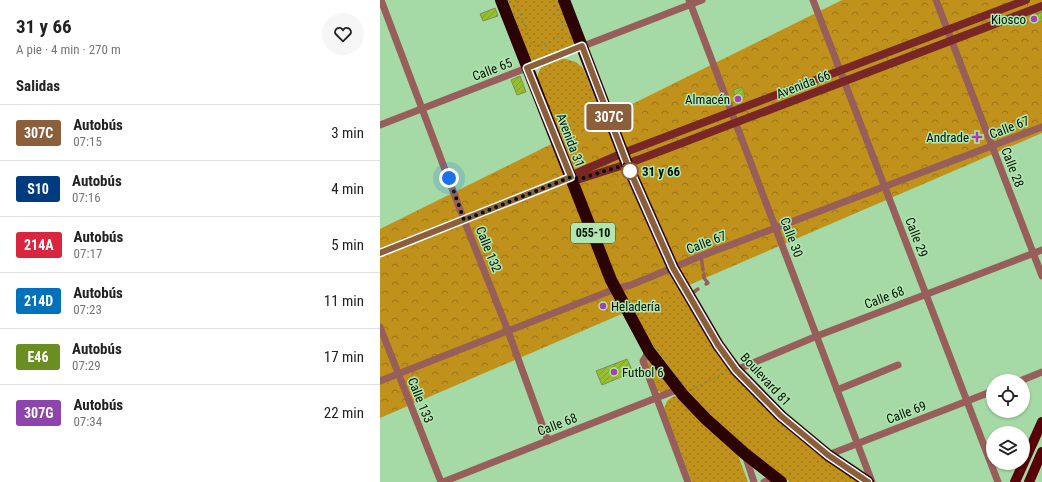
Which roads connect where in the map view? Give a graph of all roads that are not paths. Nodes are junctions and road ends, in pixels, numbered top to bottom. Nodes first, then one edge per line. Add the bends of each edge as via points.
1 (380, 0) edge
2 (501, 0) edge
3 (564, 0) edge
4 (702, 0) edge
5 (813, 0) edge
6 (936, 0) edge
7 (1026, 0) edge
8 (690, 2) edge
9 (1042, 6) edge
10 (948, 30) junction
11 (952, 40) junction
12 (582, 46) junction
13 (527, 68) junction
14 (840, 71) junction
15 (844, 81) junction
16 (423, 108) junction
17 (731, 112) junction
18 (735, 123) junction
19 (380, 125) edge
20 (1042, 127) edge
21 (992, 146) junction
22 (625, 159) junction
23 (571, 177) junction
24 (885, 187) junction
25 (464, 220) junction
26 (776, 228) junction
27 (1042, 250) edge
28 (380, 253) edge
29 (1033, 253) junction
30 (701, 256) junction
31 (673, 268) junction
32 (1042, 276) edge
33 (706, 284) dead end
34 (615, 289) junction
35 (698, 289) dead end
36 (926, 294) junction
37 (688, 295) junction
38 (380, 327) edge
39 (508, 332) junction
40 (817, 336) junction
41 (648, 351) junction
42 (898, 365) dead end
43 (735, 369) junction
44 (1042, 372) edge
45 (397, 374) junction
46 (1030, 377) edge
47 (380, 381) edge
48 (838, 390) junction
49 (681, 392) junction
50 (986, 394) edge
51 (657, 399) junction
52 (967, 402) junction
53 (1042, 422) edge
54 (548, 440) junction
55 (858, 443) junction
56 (1042, 452) edge
57 (744, 453) junction
58 (828, 455) junction
59 (773, 481) edge
60 (442, 482) edge
61 (688, 482) edge
62 (754, 482) edge
63 (868, 482) edge
64 (872, 482) edge
65 (998, 482) edge
66 (1015, 482) edge
67 (1029, 482) edge

1 - 16 street, Calle 132
2 - 13 highway, Avenida 31 / 055-10
3 - 12 highway
4 - 8 street, Calle 65
5 - 14 street, Calle 29
6 - 10 street, Calle 28
7 - 10 main road, Avenida 66
8 - 12 street, Calle 65
8 - 17 street, Calle 30
9 - 11 main road, Avenida 66
10 - 11 street, Calle 28
10 - 14 main road, Avenida 66
11 - 15 main road, Avenida 66
11 - 21 street, Calle 28
12 - 13 street, Calle 65
12 - 22 highway
13 - 16 street, Calle 65
13 - 23 highway, Avenida 31 / 055-10
14 - 15 street, Calle 29
14 - 17 main road, Avenida 66
15 - 18 main road, Avenida 66
15 - 24 street, Calle 29
16 - 19 street, Calle 65
16 - 25 street, Calle 132
17 - 18 street, Calle 30
17 - 22 main road, Avenida 66
18 - 22 main road, Avenida 66
18 - 26 street, Calle 30
20 - 21 street, Calle 67
21 - 24 street, Calle 67
21 - 29 street, Calle 28
22 - 23 main road, Avenida 66 via 580,179
22 - 31 highway
23 - 25 main road, Avenida 66
23 - 34 highway, Avenida 31 / 055-10
24 - 26 street, Calle 67
24 - 36 street, Calle 29
25 - 28 main road, Avenida 66
25 - 39 street, Calle 132
26 - 30 street, Calle 67
26 - 40 street, Calle 30
27 - 29 street, Calle 68
29 - 32 street, Calle 28
29 - 36 street, Calle 68
30 - 31 street, Calle 67
30 - 33 lane via 704,278 708,283
31 - 34 street, Calle 67
31 - 37 highway, Boulevard 81
34 - 39 street, Calle 67
34 - 41 highway, 055-10
35 - 37 lane
36 - 40 street, Calle 68
36 - 52 street, Calle 29
37 - 43 highway, Boulevard 81
38 - 45 street, Calle 133
39 - 45 street, Calle 67
39 - 54 street, Calle 132
40 - 43 street, Calle 68
40 - 48 street, Calle 30
41 - 49 highway, 055-10
41 - 51 street via 642,361
42 - 48 street
43 - 58 highway, Boulevard 81 via 781,416
44 - 46 street
45 - 47 street, Calle 67
45 - 60 street, Calle 133
48 - 55 street, Calle 30
49 - 51 street, Calle 68
49 - 57 highway, 055-10 via 706,419
50 - 52 street, Calle 69
51 - 54 street, Calle 68
51 - 61 street
52 - 55 street, Calle 69
52 - 65 street, Calle 29
53 - 66 main road
54 - 60 street, Calle 68
55 - 58 street, Calle 69
55 - 64 street, Calle 30
56 - 67 main road
57 - 59 highway, 055-10
57 - 62 street
58 - 63 highway, Boulevard 81

